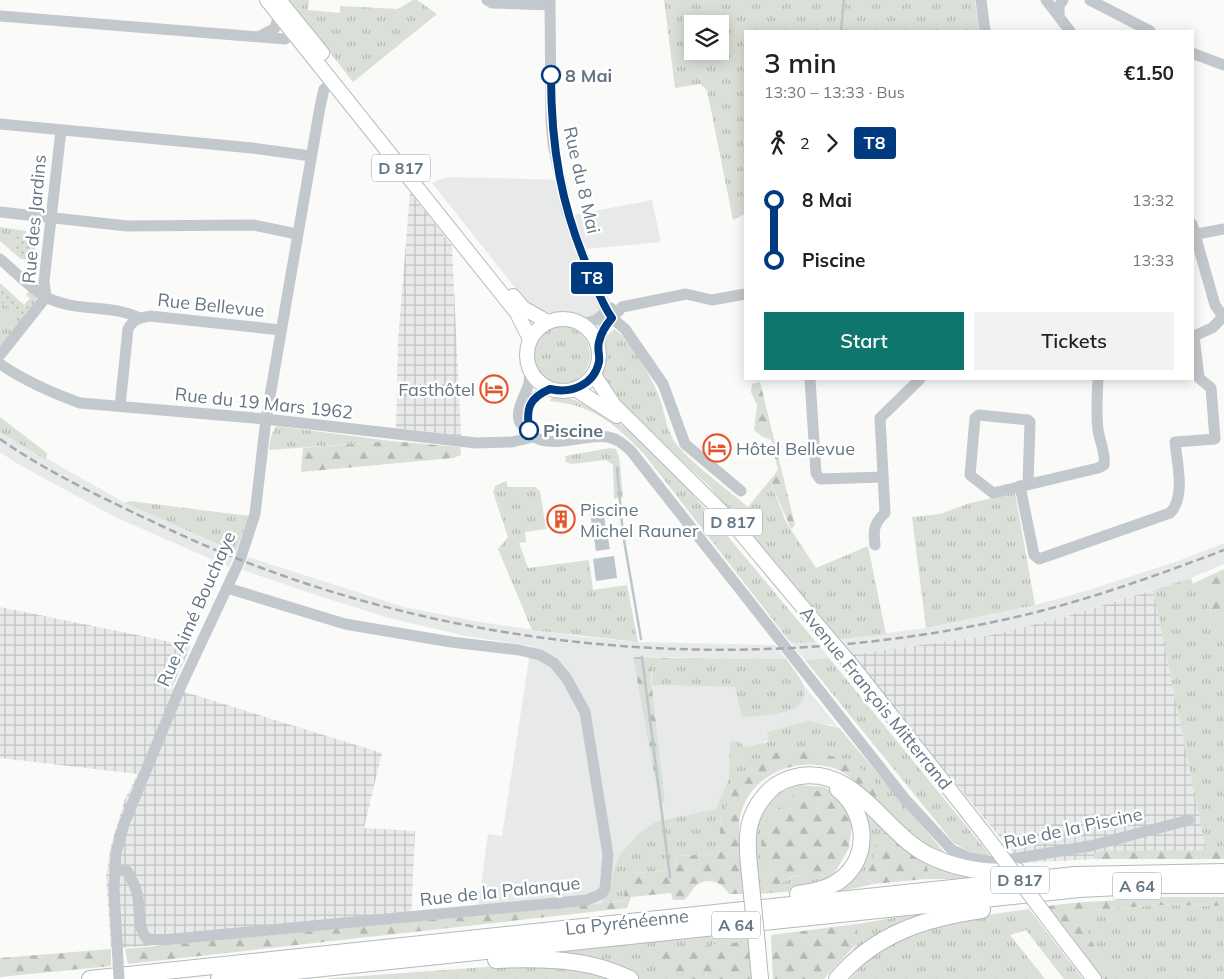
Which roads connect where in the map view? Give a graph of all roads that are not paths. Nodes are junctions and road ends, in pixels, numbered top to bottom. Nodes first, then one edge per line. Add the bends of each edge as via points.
1 (267, 0) edge
2 (279, 0) edge
3 (487, 0) edge
4 (981, 0) edge
5 (1046, 0) edge
6 (1063, 0) edge
7 (1090, 0) edge
8 (550, 2) edge
9 (278, 15) junction
10 (0, 16) edge
11 (1059, 16) junction
12 (985, 30) edge
13 (1069, 30) edge
14 (1148, 30) edge
15 (259, 37) junction
16 (285, 39) dead end
17 (1194, 54) edge
18 (1224, 66) edge
19 (321, 68) junction
20 (333, 82) junction
21 (320, 107) junction
22 (0, 124) edge
23 (61, 130) junction
24 (311, 156) junction
25 (0, 212) edge
26 (51, 218) junction
27 (1195, 229) edge
28 (1224, 229) edge
29 (298, 234) junction
30 (0, 259) edge
31 (744, 294) edge
32 (46, 297) junction
33 (609, 314) junction
34 (139, 318) junction
35 (1223, 318) edge
36 (548, 322) junction
37 (583, 324) junction
38 (281, 330) junction
39 (530, 339) junction
40 (598, 344) junction
41 (0, 355) edge
42 (0, 364) edge
43 (529, 367) junction
44 (594, 375) junction
45 (810, 380) edge
46 (919, 380) edge
47 (1098, 380) edge
48 (550, 389) junction
49 (575, 389) junction
50 (120, 406) junction
51 (519, 411) junction
52 (266, 419) junction
53 (640, 432) junction
54 (531, 433) junction
55 (476, 443) junction
56 (882, 476) junction
57 (1024, 485) junction
58 (741, 491) dead end
59 (876, 545) dead end
60 (227, 588) junction
61 (817, 776) junction
62 (1189, 820) dead end
63 (115, 868) junction
64 (1224, 872) edge
65 (1075, 875) junction
66 (1224, 885) edge
67 (1051, 892) junction
68 (725, 911) junction
69 (422, 958) junction
70 (90, 979) edge
71 (119, 979) edge
72 (218, 979) edge
73 (630, 979) edge
74 (760, 979) edge
75 (837, 979) edge
76 (1094, 979) edge

1 - 9 main road, D 817
2 - 36 main road, D 817 via 523,308
3 - 8 street via 492,3
4 - 12 street
5 - 11 street
6 - 11 street
7 - 14 street
8 - 33 street, Rue du 8 Mai via 554,152 567,211 585,262
9 - 15 street via 275,28
9 - 19 main road, D 817
10 - 15 street
11 - 13 street
15 - 16 street
17 - 18 street
19 - 20 main road, D 817
19 - 21 street
20 - 21 street, Rue Aimé Bouchaye via 324,89
20 - 39 main road, D 817 via 517,313
21 - 24 street, Rue Aimé Bouchaye
22 - 23 street
23 - 24 street
23 - 26 street, Rue des Jardins
24 - 29 street, Rue Aimé Bouchaye
25 - 26 street
26 - 29 street via 127,226 253,225
26 - 32 street, Rue des Jardins via 44,281
27 - 28 street
27 - 35 street via 1215,305
29 - 38 street, Rue Aimé Bouchaye
30 - 32 street
31 - 33 street via 712,300 686,294 616,306
32 - 34 street, Rue Bellevue
32 - 41 street, Rue des Jardins
33 - 37 street
33 - 40 street
33 - 58 street, Rue du 8 Mai via 625,329 655,370 685,444
34 - 38 street, Rue Bellevue via 150,316
34 - 50 street, Rue Bellevue via 128,329
35 - 57 street via 1212,328 1194,336 1199,378 1211,388 1215,439 1175,442 1179,493 1176,507 1170,513 1039,559 1034,555
36 - 37 main road via 560,319
36 - 39 main road
37 - 40 main road
38 - 52 street, Rue Aimé Bouchaye
39 - 43 main road via 527,348
40 - 44 main road via 600,355
42 - 50 street, Rue du 19 Mars 1962 via 17,376 80,403
43 - 48 main road via 537,380
43 - 51 street via 529,382
44 - 49 main road
44 - 53 main road, Avenue François Mitterrand / D 817 via 614,405
45 - 56 street via 816,473 820,479
46 - 56 street via 880,418
47 - 57 street via 1098,432 1104,465
48 - 49 main road
48 - 54 street via 537,395 530,405
49 - 53 main road, Avenue François Mitterrand / D 817
50 - 52 street, Rue du 19 Mars 1962
51 - 54 street via 524,428
51 - 55 street via 516,431 510,436
52 - 55 street, Rue du 19 Mars 1962
52 - 60 street, Rue Aimé Bouchaye via 255,514
53 - 76 main road, Avenue François Mitterrand / D 817, bridge via 730,520 854,668
54 - 55 street, Rue du 19 Mars 1962 via 512,442
54 - 62 street, Rue de la Piscine via 548,442 606,437 617,439 631,451 905,799 952,850 969,858 994,862 1090,846
56 - 59 street via 885,513 875,524
57 - 57 street via 993,492 970,475 975,418 979,415 1030,422
60 - 63 street, Rue Aimé Bouchaye via 180,688 124,824
60 - 63 street, Rue de la Palanque via 346,624 519,650 554,663 585,712 608,854 605,889 587,900 163,940 147,939 142,933 132,880 127,871
61 - 65 highway via 839,781 851,788 899,835 926,854 956,868 999,873 1050,869
61 - 68 highway via 846,795 862,827 858,857 847,875 815,892 741,902
61 - 74 highway, bridge via 794,777 772,788 757,804 748,827 747,851
63 - 71 street, Rue Aimé Bouchaye, bridge via 114,911
64 - 65 highway, La Pyrénéenne / A 64
65 - 68 highway, La Pyrénéenne / A 64
66 - 67 highway, La Pyrénéenne / A 64
67 - 69 highway, La Pyrénéenne / A 64
67 - 75 highway via 1020,906 953,914 904,929 849,964
68 - 70 highway, La Pyrénéenne / A 64
69 - 72 highway, La Pyrénéenne / A 64
69 - 73 highway via 436,963 526,959 568,961 592,964

